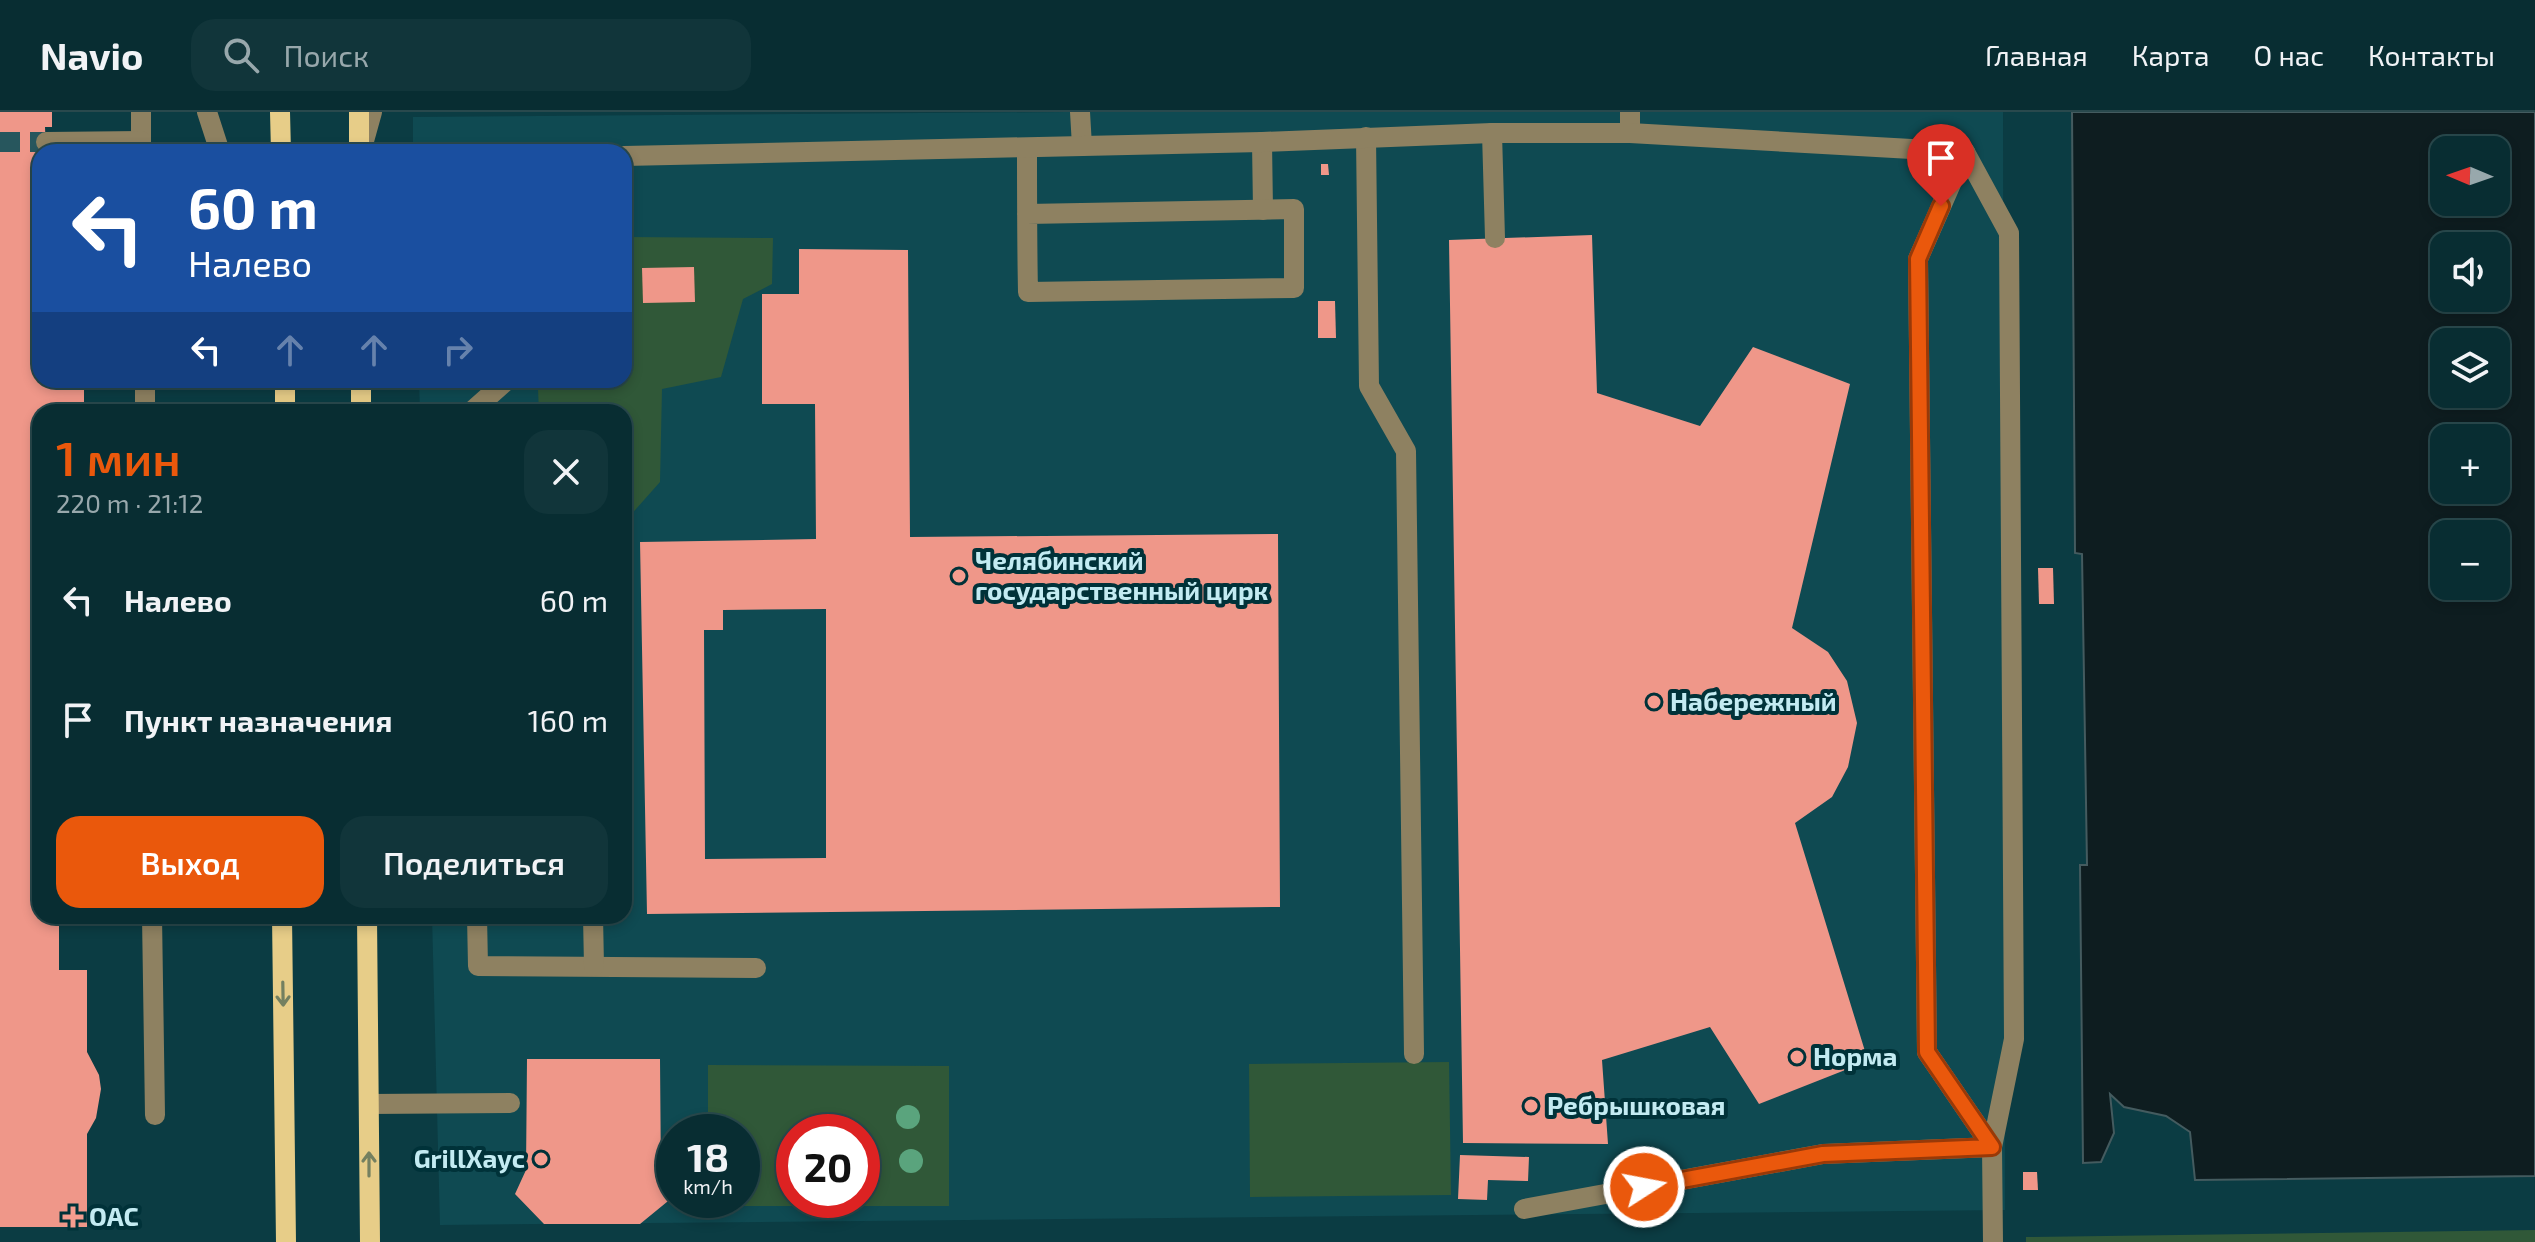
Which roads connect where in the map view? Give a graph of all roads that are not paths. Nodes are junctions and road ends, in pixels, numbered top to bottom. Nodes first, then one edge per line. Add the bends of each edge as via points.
1 (141, 112) edge
2 (207, 112) edge
3 (280, 112) edge
4 (359, 112) edge
5 (372, 112) edge
6 (1080, 112) edge
7 (1630, 112) edge
8 (1492, 133) junction
9 (1630, 133) junction
10 (1366, 137) junction
11 (46, 142) tunnel mouth
12 (1262, 142) junction
13 (94, 144) edge
14 (141, 144) edge
15 (217, 144) edge
16 (281, 144) edge
17 (360, 144) edge
18 (362, 144) edge
19 (1082, 146) junction
20 (1027, 148) junction
21 (1965, 152) junction
22 (632, 156) edge
23 (1263, 210) junction
24 (1027, 214) junction
25 (1495, 238) dead end
26 (498, 388) edge
27 (480, 404) edge
28 (152, 924) edge
29 (282, 924) edge
30 (367, 924) edge
31 (477, 924) edge
32 (593, 924) edge
33 (594, 966) junction
34 (756, 968) dead end
35 (1414, 1054) dead end
36 (510, 1103) dead end
37 (369, 1104) junction
38 (155, 1115) dead end
39 (1992, 1147) junction
40 (1524, 1209) dead end
41 (286, 1242) edge
42 (370, 1242) edge
43 (1993, 1242) edge

1 - 14 street
2 - 15 street
3 - 16 main road
4 - 17 main road
5 - 18 street
6 - 19 street
7 - 9 street
8 - 9 street
8 - 10 street
8 - 25 street
9 - 21 street
10 - 12 street
10 - 35 street via 1369,386 1406,451
11 - 13 street
12 - 19 street
12 - 23 street
19 - 20 street
20 - 22 street
20 - 24 street
21 - 39 street via 2009,233 2014,1039
21 - 39 street via 1918,259 1927,1052
23 - 24 street
23 - 24 street via 1294,209 1294,288 1028,292
26 - 27 street
28 - 38 street
29 -> 41 main road
30 - 37 main road
31 - 33 street via 478,966
32 - 33 street
33 - 34 street
36 - 37 street
42 -> 37 main road
39 - 40 street via 1823,1154
39 - 43 street

